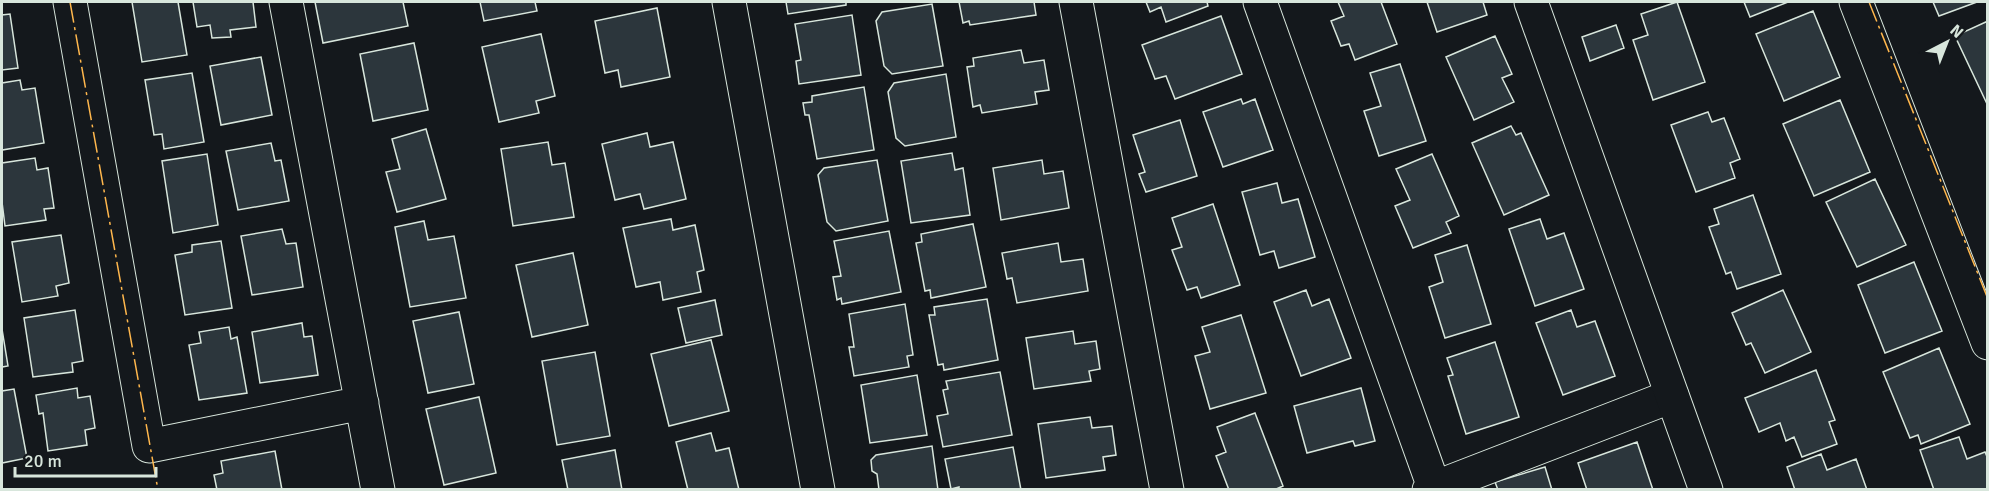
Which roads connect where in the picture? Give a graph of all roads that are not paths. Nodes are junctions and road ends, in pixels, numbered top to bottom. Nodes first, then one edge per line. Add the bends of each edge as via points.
1 (70, 2) edge
2 (286, 2) edge
3 (729, 2) edge
4 (1076, 2) edge
5 (1260, 2) edge
6 (1531, 2) edge
7 (1856, 2) edge
8 (1988, 343) edge
9 (1672, 396) junction
10 (362, 403) junction
11 (378, 489) edge
12 (818, 489) edge
13 (1167, 489) edge
14 (1433, 489) edge
15 (1706, 489) edge

1 - 10 street via 149,446
2 - 10 street
3 - 12 street
4 - 13 street
5 - 14 street
6 - 9 street
7 - 8 street
9 - 14 street
9 - 15 street
10 - 11 street

